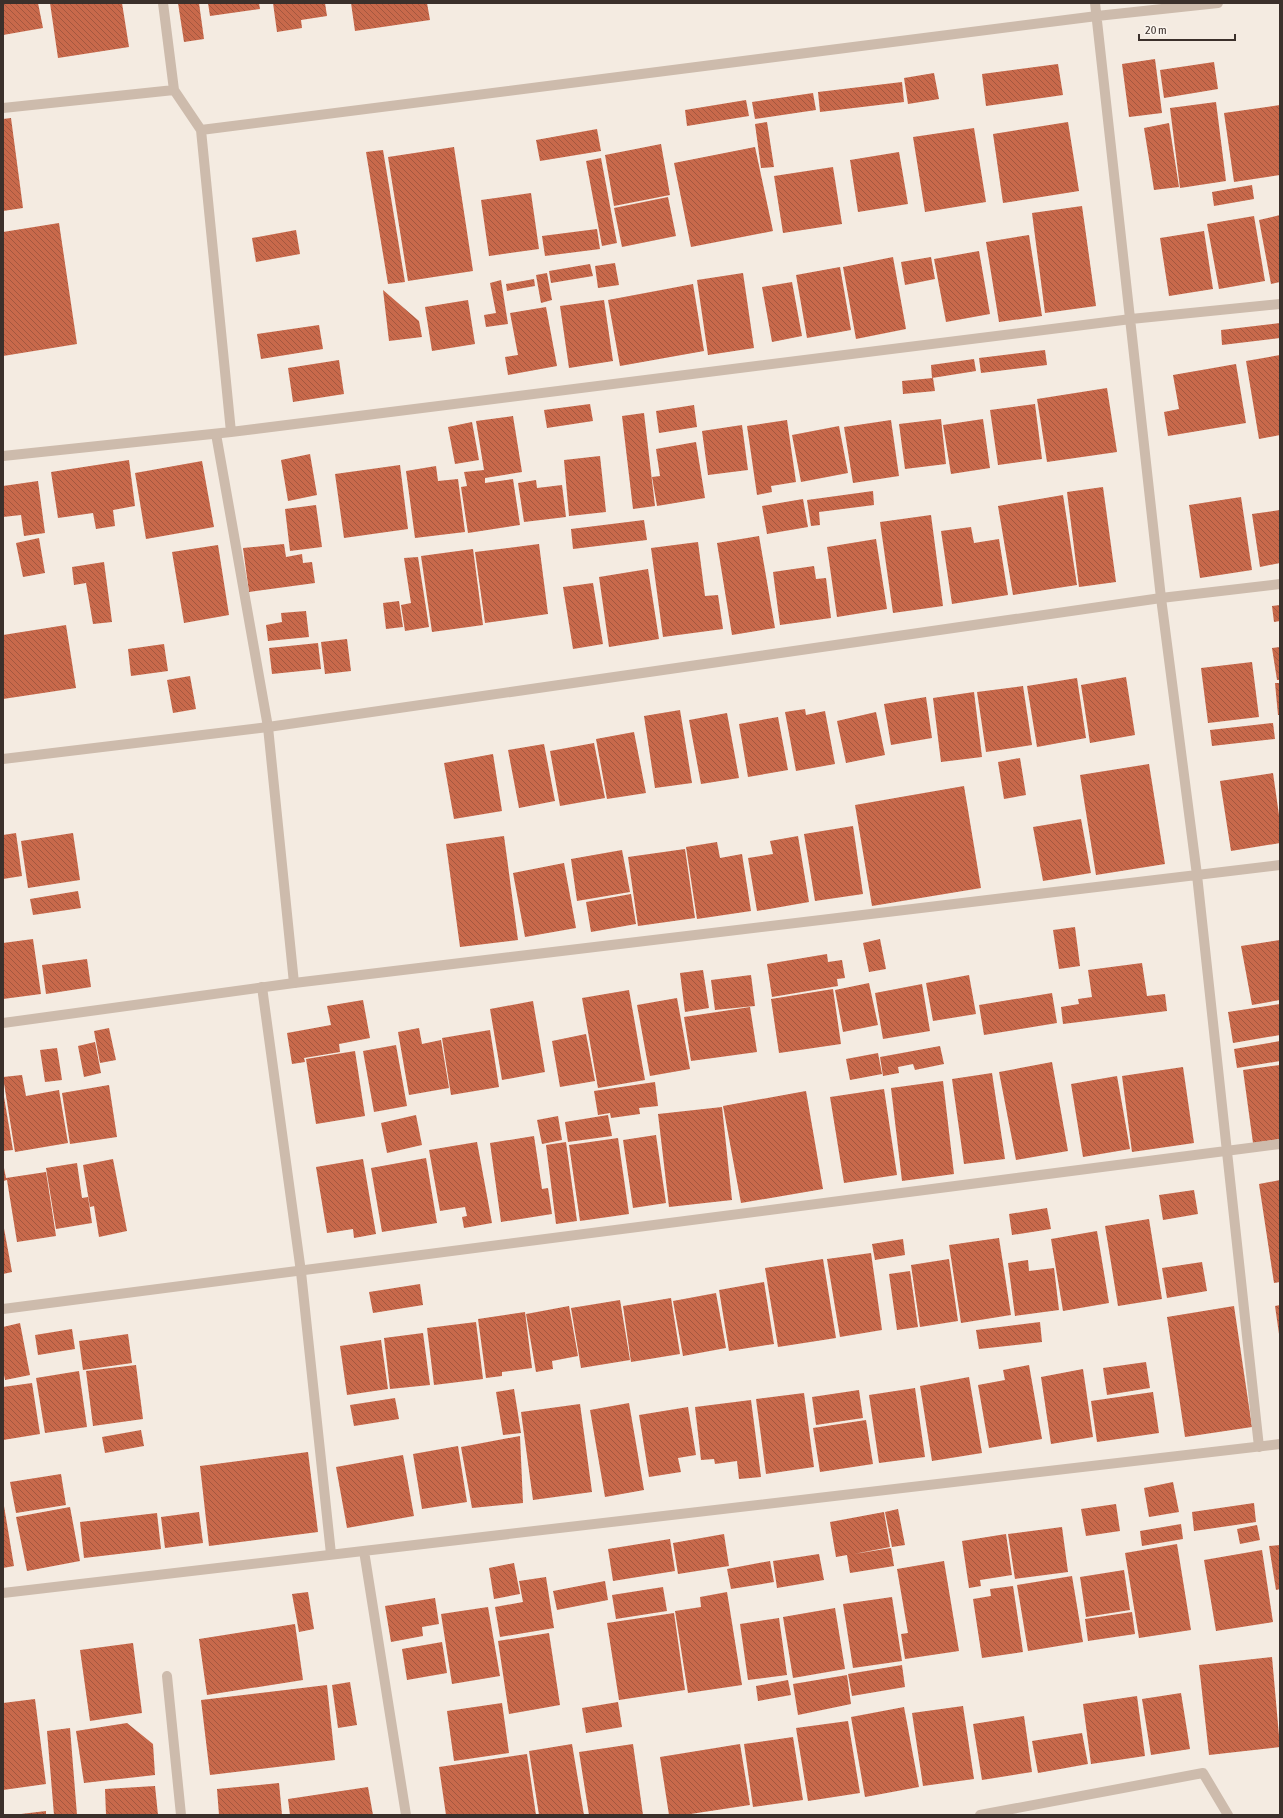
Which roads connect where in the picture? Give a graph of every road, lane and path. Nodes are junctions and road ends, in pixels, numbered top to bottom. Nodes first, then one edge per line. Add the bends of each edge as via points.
1 (163, 3) edge
2 (1095, 3) edge
3 (1218, 3) edge
4 (1097, 16) junction
5 (174, 90) junction
6 (3, 108) edge
7 (200, 130) junction
8 (1280, 304) edge
9 (1131, 319) junction
10 (230, 432) junction
11 (216, 434) junction
12 (3, 456) edge
13 (1280, 584) edge
14 (1161, 598) junction
15 (268, 727) junction
16 (3, 759) edge
17 (1280, 865) edge
18 (1197, 875) junction
19 (294, 983) junction
20 (262, 987) junction
21 (3, 1022) edge
22 (1280, 1144) edge
23 (1228, 1151) junction
24 (301, 1272) junction
25 (3, 1309) edge
26 (1280, 1444) edge
27 (1259, 1447) junction
28 (364, 1551) junction
29 (331, 1554) junction
30 (3, 1593) edge
31 (167, 1676) dead end
32 (181, 1815) edge
33 (406, 1815) edge
34 (980, 1815) edge
35 (1228, 1815) edge

1 - 5 street
2 - 4 street
3 - 4 street
4 - 7 street
4 - 9 street
5 - 6 street
5 - 7 street
7 - 10 street
8 - 9 street
9 - 10 street
9 - 14 street
10 - 11 street
11 - 12 street
11 - 15 street
13 - 14 street
14 - 15 street
14 - 18 street
15 - 16 street
15 - 19 street
17 - 18 street
18 - 19 street
18 - 23 street
19 - 20 street
20 - 21 street
20 - 24 street
22 - 23 street
23 - 24 street
23 - 27 street
24 - 25 street
24 - 29 street
26 - 27 street
27 - 28 street
28 - 29 street
28 - 33 street
29 - 30 street
31 - 32 street
34 - 35 street via 1203,1773

